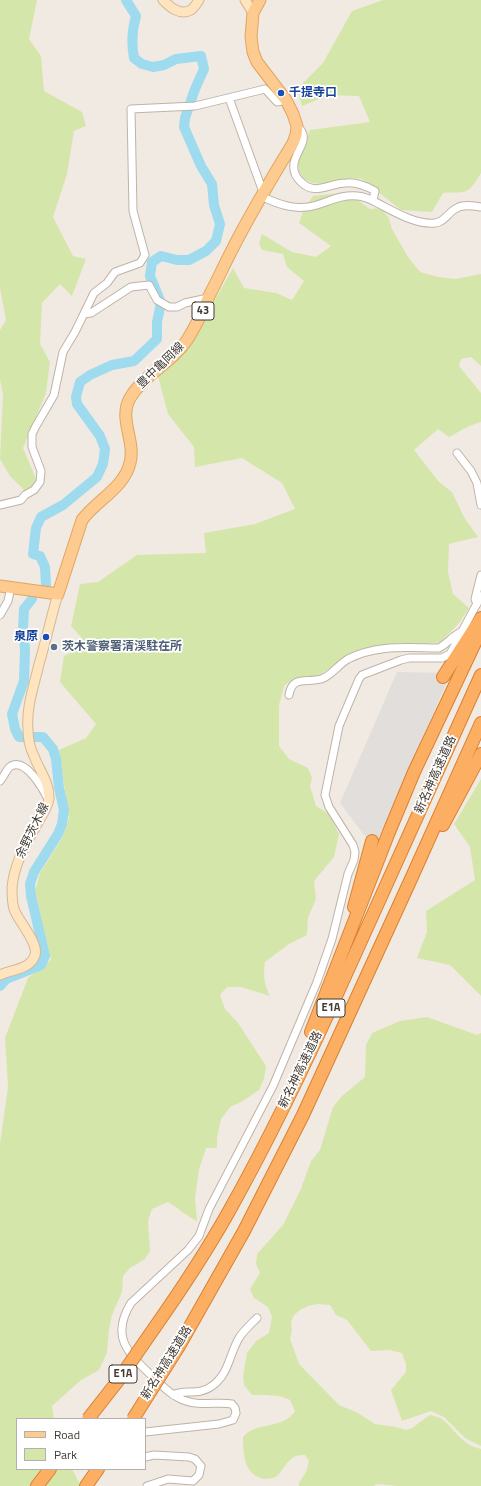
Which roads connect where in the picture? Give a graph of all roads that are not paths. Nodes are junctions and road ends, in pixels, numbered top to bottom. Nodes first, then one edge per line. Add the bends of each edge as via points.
1 (163, 0) edge
2 (199, 0) edge
3 (245, 0) edge
4 (260, 0) edge
5 (252, 13) junction
6 (229, 98) junction
7 (286, 100) junction
8 (297, 126) junction
9 (262, 194) junction
10 (373, 200) junction
11 (481, 206) edge
12 (208, 298) junction
13 (84, 314) junction
14 (457, 453) dead end
15 (0, 505) edge
16 (481, 505) edge
17 (481, 575) edge
18 (5, 586) edge
19 (58, 594) junction
20 (481, 596) edge
21 (477, 604) junction
22 (0, 615) edge
23 (481, 618) edge
24 (481, 630) edge
25 (461, 632) junction
26 (481, 675) edge
27 (443, 677) dead end
28 (289, 695) dead end
29 (481, 723) edge
30 (481, 754) edge
31 (0, 781) edge
32 (48, 800) junction
33 (372, 841) dead end
34 (412, 879) junction
35 (339, 962) junction
36 (0, 975) edge
37 (228, 1213) junction
38 (257, 1318) dead end
39 (173, 1395) junction
40 (89, 1418) edge
41 (134, 1418) edge
42 (146, 1432) edge
43 (146, 1457) edge
44 (49, 1470) edge
45 (97, 1470) edge
46 (37, 1486) edge
47 (86, 1486) edge
48 (147, 1486) edge

1 - 2 main road via 170,8 182,12 191,10
3 - 5 main road
4 - 5 main road
5 - 7 main road via 253,52 257,62
6 - 7 street via 265,89 277,102
6 - 9 street
6 - 13 street via 195,106 131,109 133,211 145,255 140,263 115,272 107,283 94,293
7 - 8 main road
8 - 9 main road, 豊中亀岡線 / 43 via 293,144
8 - 10 street via 303,131 304,136 294,165 294,173 298,180 310,189 346,183 363,186 375,191
9 - 10 street via 273,202 299,208 357,196
9 - 12 main road, 豊中亀岡線 / 43
10 - 11 street via 411,219 435,223 462,206
12 - 13 street via 169,307 157,300 149,285 131,287 91,313
12 - 19 main road, 豊中亀岡線 / 43 via 202,315 186,341 143,382 130,399 125,418 132,450 127,473 82,520
13 - 15 street via 63,352 54,395 32,434 32,447 41,471 40,482 22,500
14 - 16 street via 477,483
17 - 21 street via 474,599
18 - 19 main road
18 - 22 street via 8,601
19 - 32 main road, 余野茨木線 via 28,713 33,756 46,782
20 - 21 street
21 - 25 street
23 - 27 highway
24 - 35 highway via 414,772
25 - 28 street via 452,636 439,648 385,648 356,655 322,679 293,684
25 - 39 street via 446,657 409,658 362,675 338,726 325,796 355,852 332,939 317,982 272,1086 211,1205 199,1236 164,1274 136,1296 123,1319 122,1339 130,1355
26 - 37 highway, 新名神高速道路 / E1A via 313,1046
29 - 34 highway, 新名神高速道路 / E1A
30 - 34 highway via 427,860
31 - 32 street via 9,767 23,766 31,773
32 - 36 main road, 余野茨木線 via 20,856 12,888 14,909 34,942 36,953 29,965
33 - 35 highway
34 - 41 highway, 新名神高速道路 / E1A, bridge via 300,1122 233,1251 179,1346
35 - 37 highway via 300,1060
37 - 40 highway, 新名神高速道路 / E1A, bridge via 183,1288
38 - 39 street via 238,1340 220,1379 211,1387 199,1392 181,1392
39 - 42 street via 197,1404 232,1404 236,1408 235,1417 224,1423
43 - 48 street via 189,1457 201,1466 199,1475 193,1481 168,1479
44 - 46 highway
45 - 47 highway

